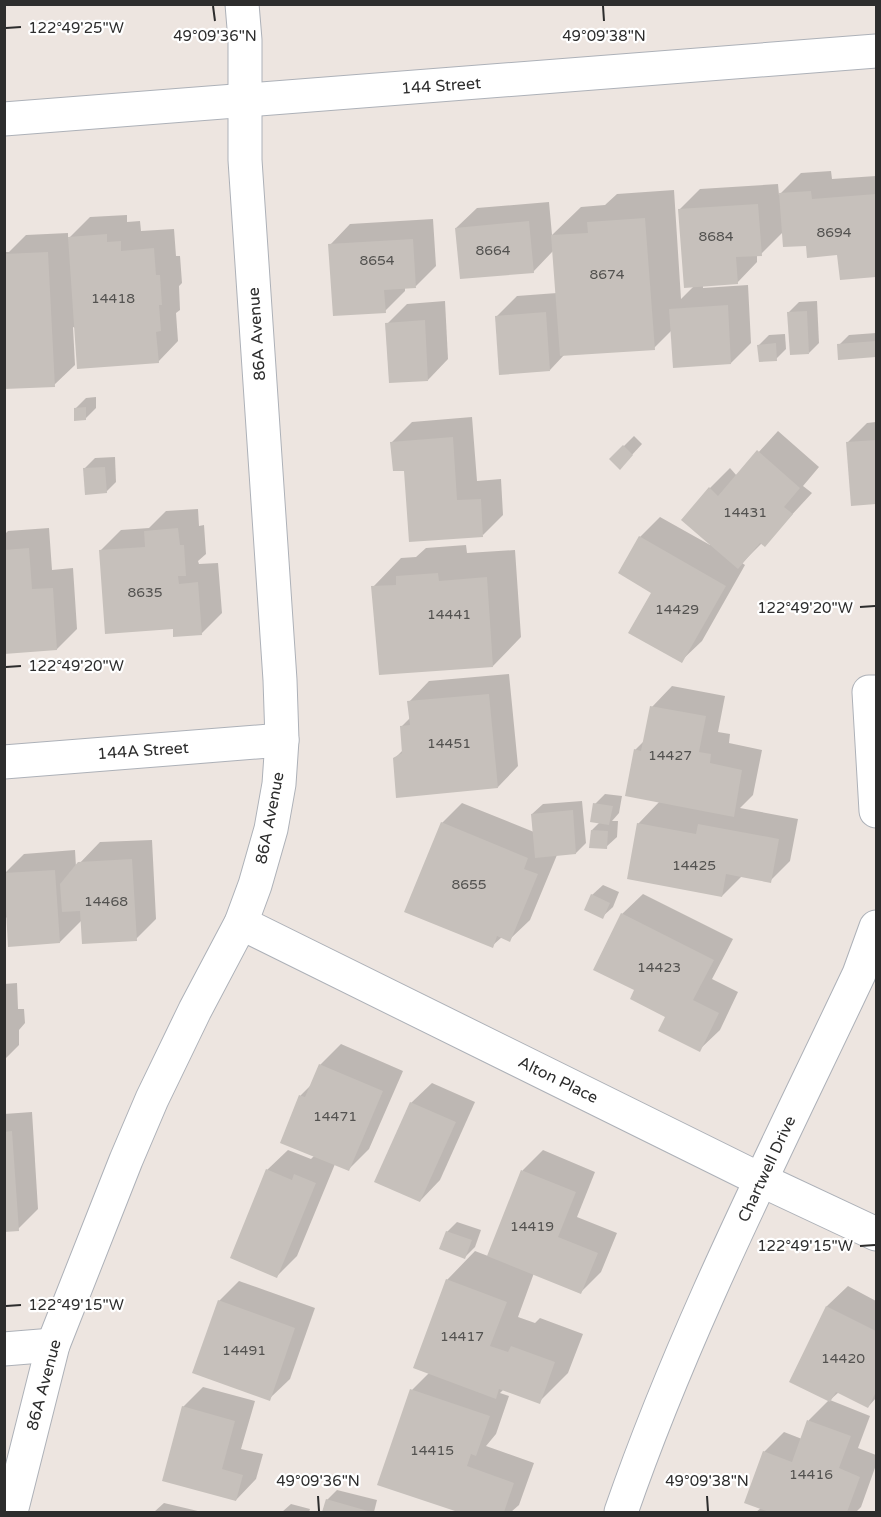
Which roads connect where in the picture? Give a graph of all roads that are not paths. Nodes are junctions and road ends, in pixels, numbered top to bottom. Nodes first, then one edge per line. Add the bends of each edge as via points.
1 (242, 4) edge
2 (876, 51) edge
3 (245, 100) junction
4 (4, 119) edge
5 (876, 692) edge
6 (282, 740) junction
7 (4, 762) edge
8 (876, 811) edge
9 (241, 923) junction
10 (876, 927) edge
11 (761, 1180) junction
12 (876, 1234) edge
13 (53, 1345) junction
14 (4, 1349) edge
15 (11, 1512) edge
16 (621, 1512) edge

1 - 3 street, 86A Avenue
2 - 3 street, 144 Street
3 - 4 street, 144 Street
3 - 6 street, 86A Avenue via 245,170
5 - 8 street via 869,692
6 - 7 street, 144A Street
6 - 9 street, 86A Avenue via 271,829
9 - 11 street, Alton Place
9 - 13 street, 86A Avenue via 153,1099
10 - 11 street, Chartwell Drive via 859,975
11 - 12 street, Alton Place
11 - 16 street, Chartwell Drive via 698,1317
13 - 14 street
13 - 15 street, 86A Avenue

